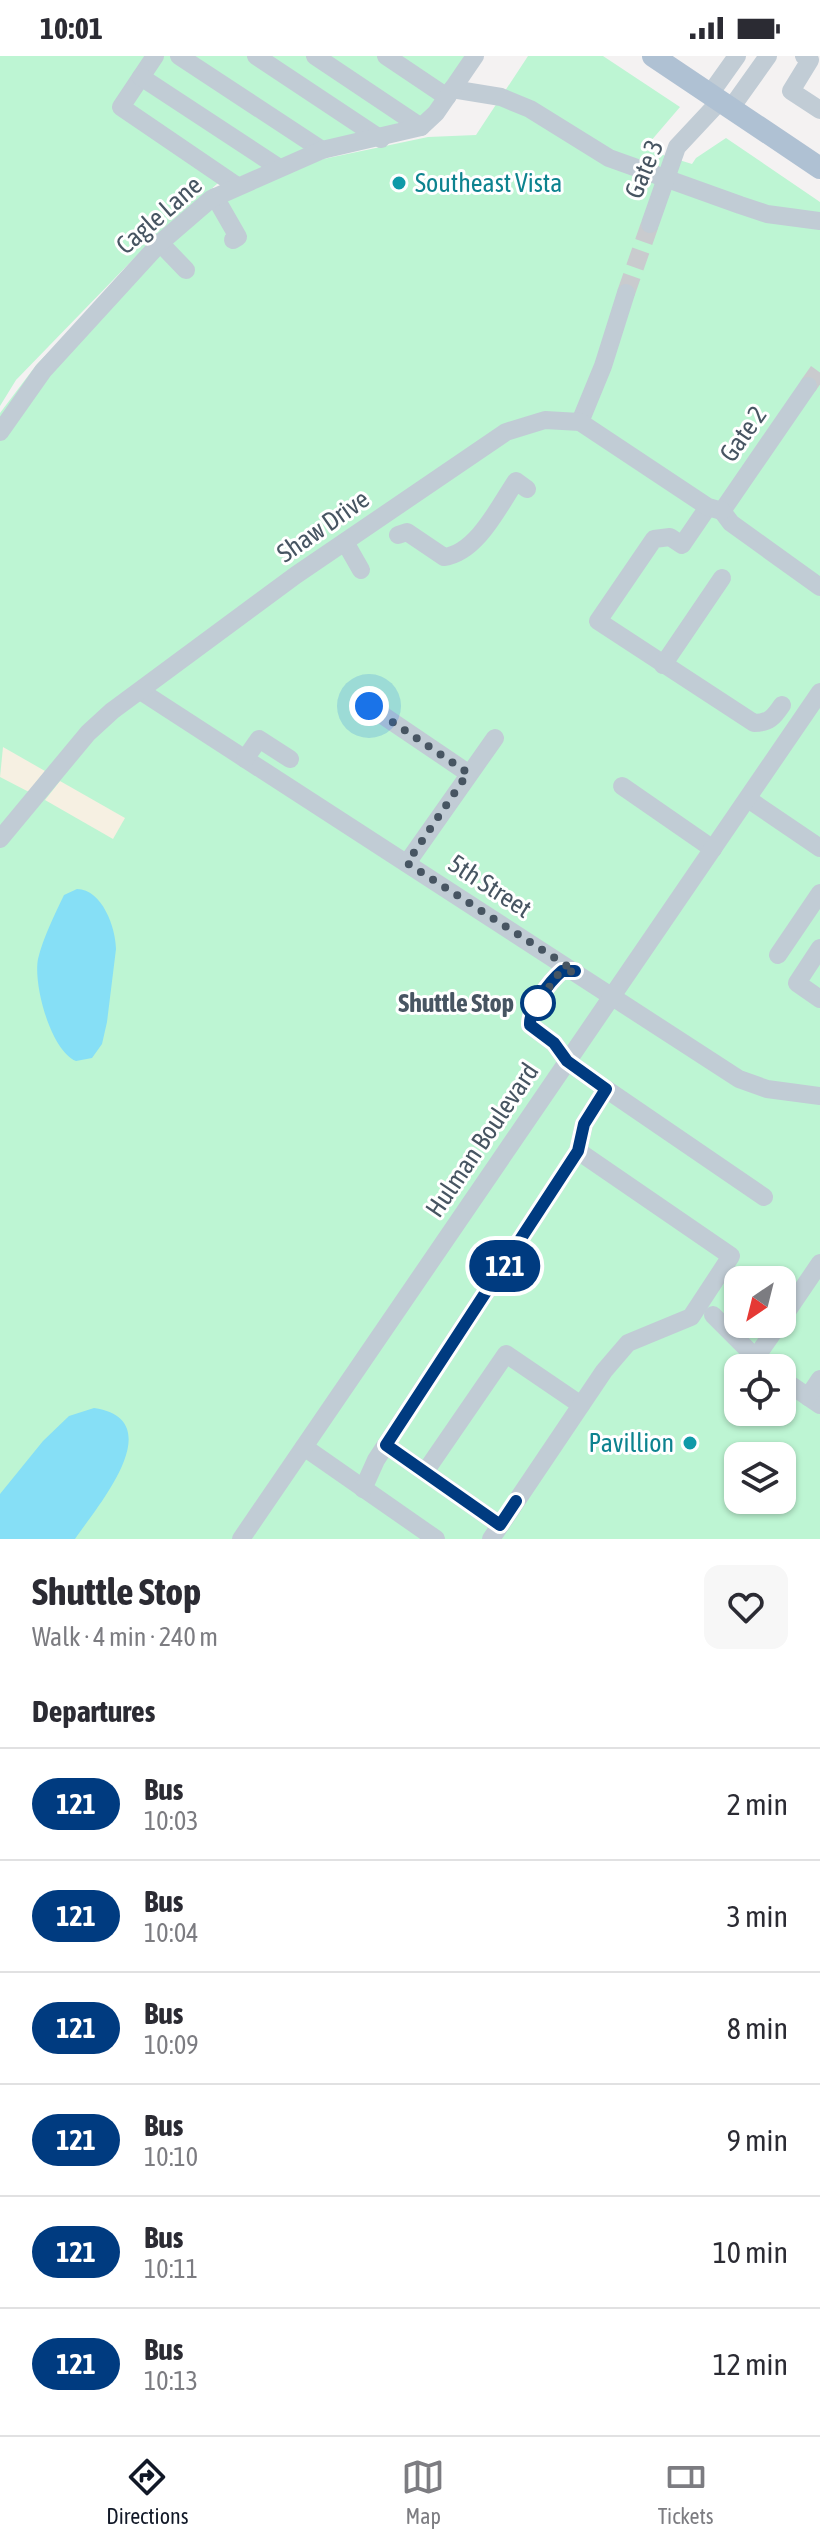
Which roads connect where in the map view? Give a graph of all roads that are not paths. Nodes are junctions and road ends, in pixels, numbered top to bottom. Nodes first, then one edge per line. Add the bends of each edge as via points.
1 (155, 56) edge
2 (179, 56) edge
3 (256, 56) edge
4 (315, 56) edge
5 (386, 56) edge
6 (653, 56) edge
7 (737, 56) edge
8 (768, 56) edge
9 (804, 56) edge
10 (467, 59) edge
11 (141, 77) junction
12 (450, 93) junction
13 (720, 101) junction
14 (820, 110) edge
15 (421, 127) junction
16 (381, 139) junction
17 (322, 150) junction
18 (278, 167) junction
19 (820, 168) edge
20 (664, 176) junction
21 (237, 186) junction
22 (215, 197) junction
23 (820, 221) edge
24 (650, 224) tunnel mouth
25 (233, 240) dead end
26 (160, 243) junction
27 (186, 270) dead end
28 (626, 293) tunnel mouth
29 (808, 386) tunnel mouth
30 (580, 422) junction
31 (0, 432) edge
32 (522, 485) dead end
33 (715, 509) junction
34 (398, 535) dead end
35 (345, 542) junction
36 (361, 570) dead end
37 (722, 578) dead end
38 (820, 587) edge
39 (663, 665) junction
40 (142, 692) junction
41 (820, 692) edge
42 (782, 705) dead end
43 (369, 706) dead end
44 (495, 738) dead end
45 (245, 759) junction
46 (290, 759) dead end
47 (468, 773) junction
48 (622, 786) dead end
49 (748, 799) junction
50 (0, 839) edge
51 (820, 848) edge
52 (713, 849) junction
53 (407, 863) junction
54 (820, 893) edge
55 (820, 948) edge
56 (778, 955) dead end
57 (575, 971) junction
58 (612, 996) junction
59 (820, 999) edge
60 (567, 1061) junction
61 (606, 1089) junction
62 (767, 1089) junction
63 (820, 1096) edge
64 (820, 1107) edge
65 (578, 1151) junction
66 (764, 1197) dead end
67 (820, 1263) edge
68 (796, 1298) edge
69 (713, 1315) dead end
70 (750, 1354) edge
71 (820, 1379) edge
72 (796, 1389) edge
73 (814, 1401) edge
74 (581, 1405) junction
75 (386, 1445) junction
76 (304, 1447) junction
77 (425, 1472) junction
78 (363, 1489) junction
79 (495, 1532) edge
80 (241, 1539) edge
81 (436, 1539) edge

1 - 11 street
2 - 17 street
3 - 16 street
4 - 15 street
5 - 12 street
6 - 13 main road
7 - 13 street
8 - 13 street
9 - 14 street via 810,60 791,91
10 - 12 street
11 - 18 street
11 - 21 street via 121,107
12 - 15 street
12 - 20 street via 501,97 609,158
13 - 19 main road
13 - 20 street, Gate 3 via 677,147
15 - 16 street, Cagle Lane
16 - 17 street, Cagle Lane
17 - 18 street, Cagle Lane
18 - 21 street, Cagle Lane
20 - 23 street via 767,214
20 - 24 street, Gate 3
21 - 22 street, Cagle Lane
22 - 25 street via 238,237
22 - 26 street, Cagle Lane
26 - 27 street
26 - 31 street, Cagle Lane via 43,371
28 - 30 street
29 - 33 street, Gate 2
30 - 33 street
30 - 35 street, Shaw Drive via 545,420 506,432
32 - 34 street via 480,546 444,557 429,552 407,532
33 - 38 street
33 - 39 street, Gate 2 via 682,545 670,537 654,539 598,621
35 - 36 street
35 - 40 street, Shaw Drive
37 - 39 street
39 - 42 street via 754,723 773,718
40 - 45 street, 5th Street
40 - 50 street, Shaw Drive via 93,727
41 - 49 street, Hulman Boulevard
43 - 47 street
44 - 47 street
45 - 46 street via 259,739
45 - 53 street, 5th Street
47 - 53 street
48 - 52 street
49 - 51 street
49 - 52 street, Hulman Boulevard
52 - 58 street, Hulman Boulevard
53 - 57 street, 5th Street
54 - 56 street
55 - 59 street via 797,983
57 - 58 street, 5th Street
57 - 60 street via 555,976 529,1021
58 - 60 street, Hulman Boulevard
58 - 62 street, 5th Street via 729,1073
60 - 61 street
60 - 76 street, Hulman Boulevard
61 - 65 street via 584,1124
61 - 66 street
62 - 63 street, 5th Street
62 - 64 street
65 - 74 street via 731,1256 691,1317 628,1343
65 - 75 street
67 - 68 street
69 - 70 street
71 - 73 street
72 - 73 street
74 - 77 street via 506,1354
74 - 79 street
75 - 77 street
75 - 78 street
76 - 78 street
76 - 80 street, Hulman Boulevard
77 - 79 street
78 - 81 street

